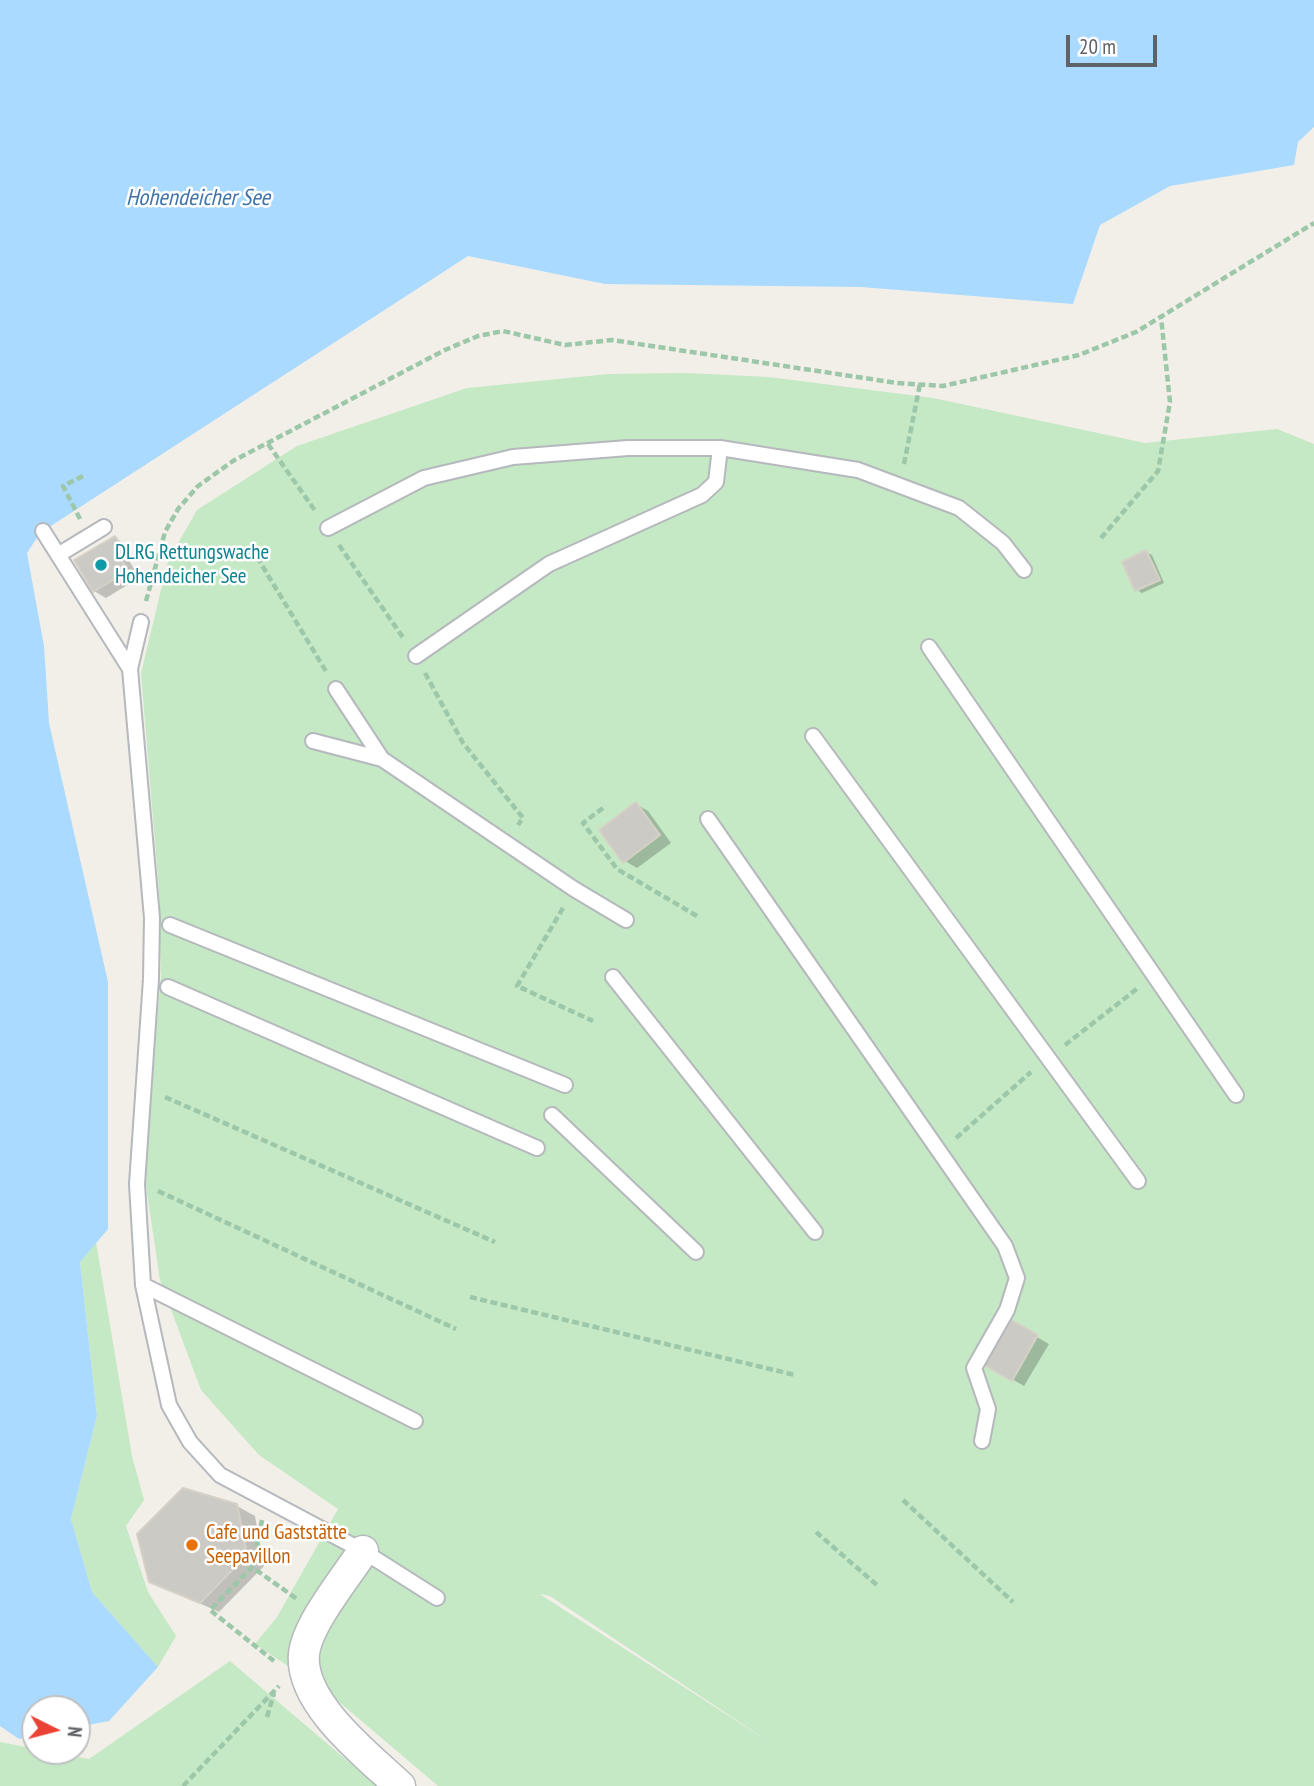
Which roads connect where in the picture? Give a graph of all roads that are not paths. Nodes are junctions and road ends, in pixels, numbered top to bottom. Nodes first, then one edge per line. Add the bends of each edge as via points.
1 (720, 448) junction
2 (104, 527) dead end
3 (328, 528) dead end
4 (43, 531) dead end
5 (58, 555) junction
6 (1024, 570) dead end
7 (141, 622) road end
8 (929, 648) dead end
9 (416, 656) dead end
10 (130, 669) junction
11 (336, 689) road end
12 (813, 736) dead end
13 (313, 741) dead end
14 (382, 759) junction
15 (708, 819) dead end
16 (626, 920) dead end
17 (170, 925) dead end
18 (613, 977) dead end
19 (168, 987) dead end
20 (565, 1084) dead end
21 (1236, 1095) dead end
22 (552, 1115) dead end
23 (537, 1148) dead end
24 (1138, 1181) dead end
25 (815, 1232) dead end
26 (696, 1252) dead end
27 (143, 1285) junction
28 (415, 1421) dead end
29 (982, 1441) dead end
30 (363, 1551) junction
31 (437, 1598) dead end
32 (400, 1786) edge

1 - 3 lane via 628,448 513,457 424,478
1 - 6 lane via 858,470 959,508 1003,543
1 - 9 lane via 716,482 702,495 549,565
2 - 5 lane
4 - 5 lane
5 - 10 lane
7 - 10 lane
8 - 21 lane
10 - 27 lane via 152,918 137,1184
11 - 14 lane
12 - 24 lane
13 - 14 lane
14 - 16 lane
15 - 29 lane via 1005,1246 1017,1278 1007,1310 974,1368 988,1409
17 - 20 lane
18 - 25 lane
19 - 23 lane
22 - 26 lane
27 - 28 lane
27 - 30 lane via 169,1405 190,1442 220,1475
30 - 31 lane
30 - 32 street via 321,1616 303,1652 299,1673 330,1718

